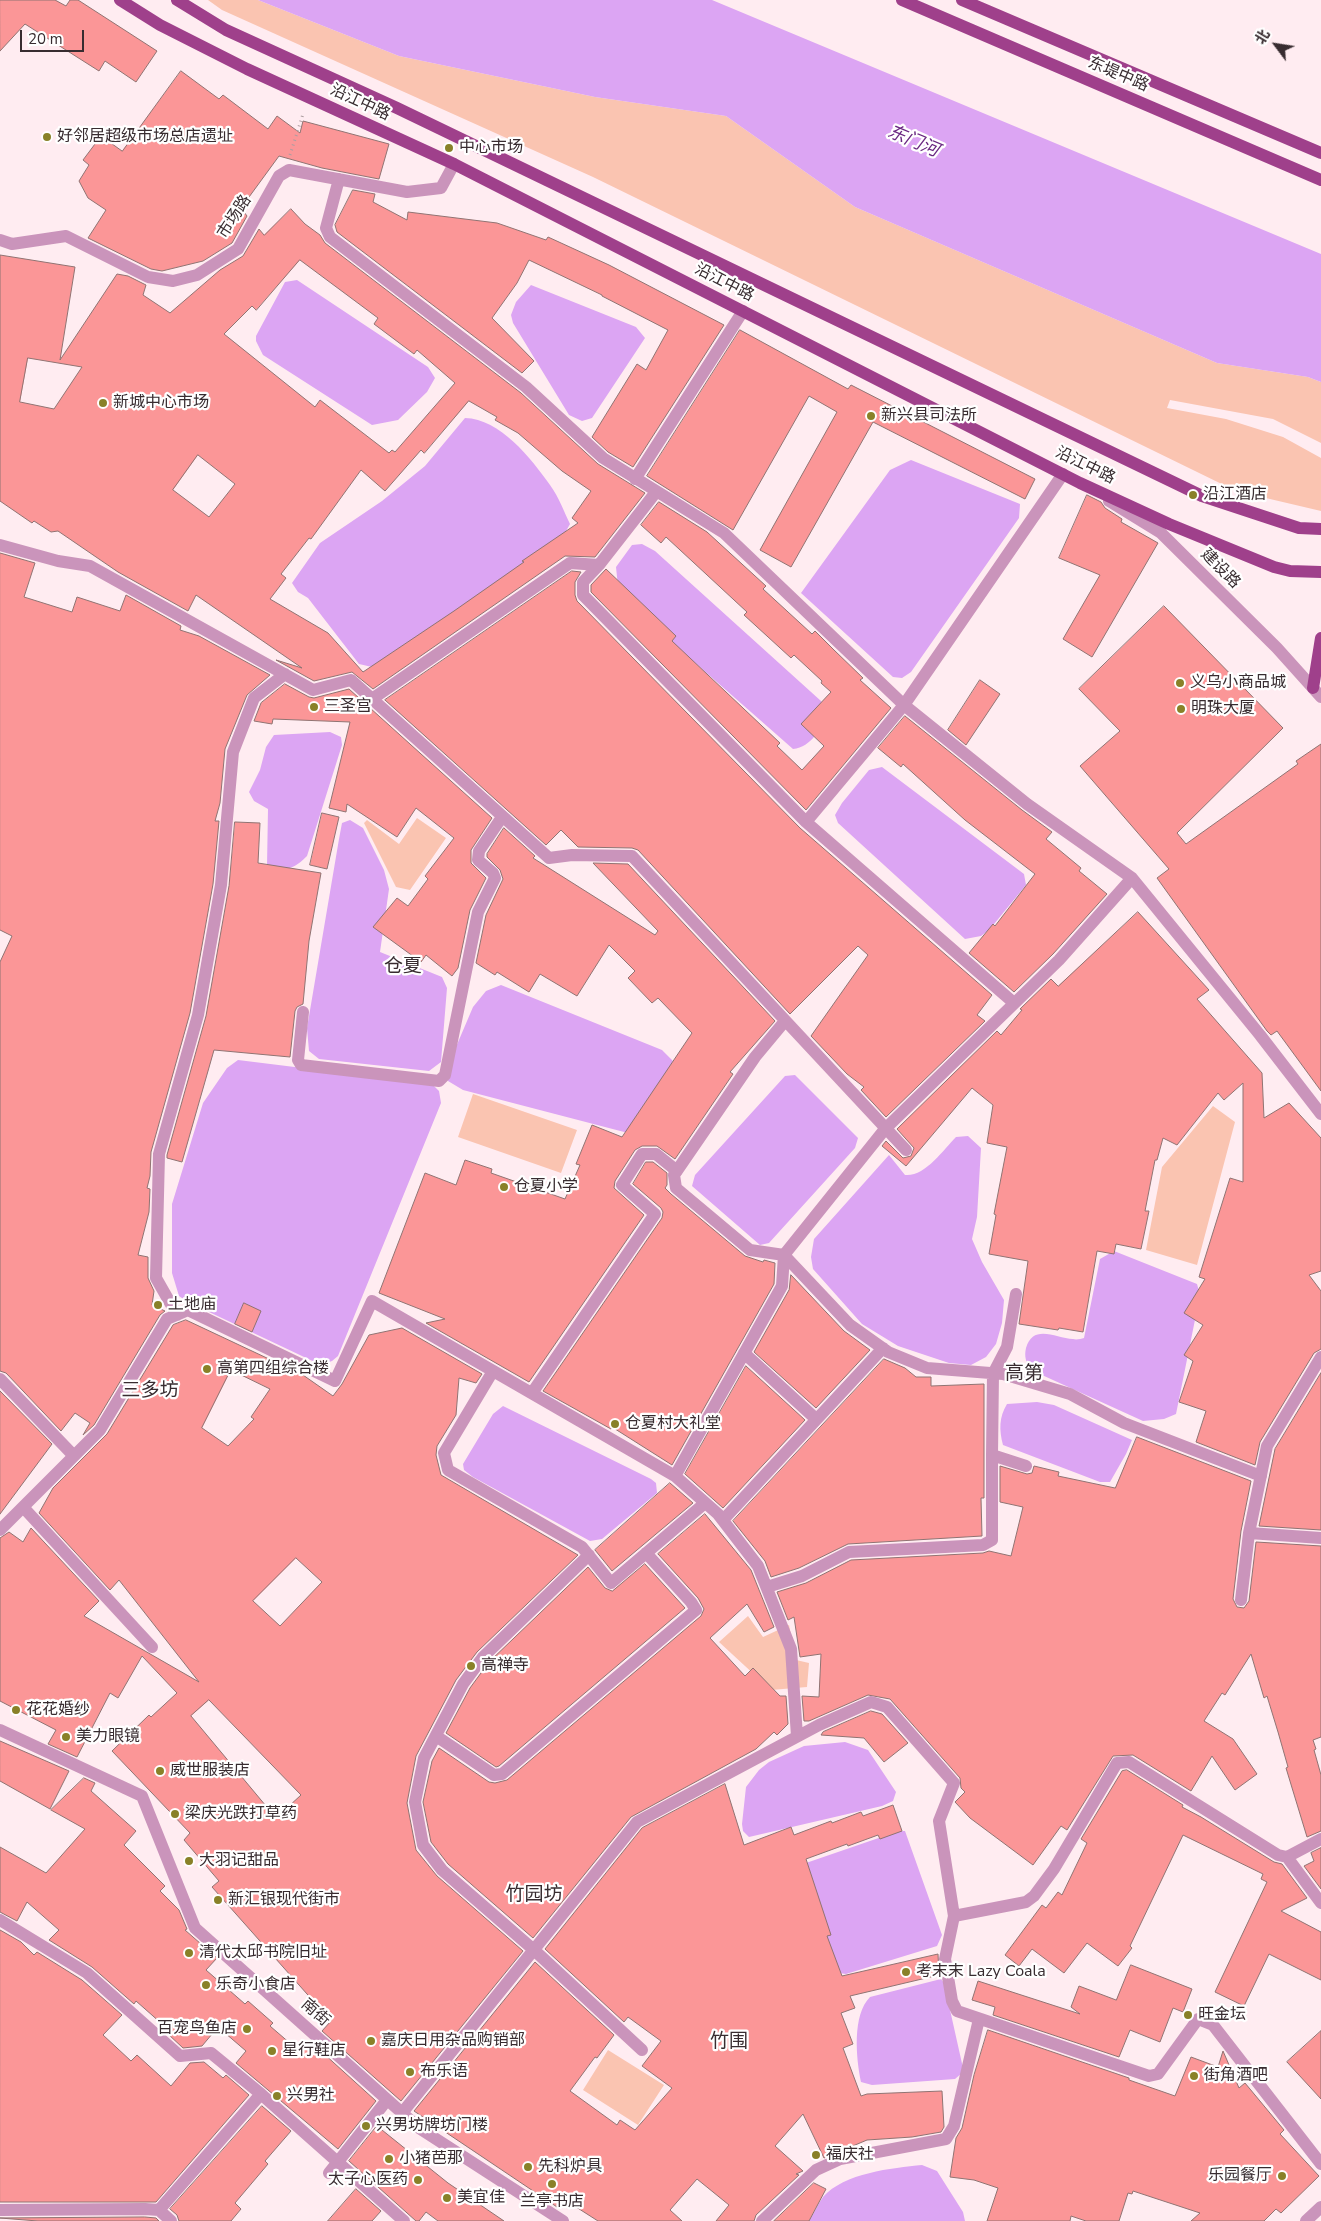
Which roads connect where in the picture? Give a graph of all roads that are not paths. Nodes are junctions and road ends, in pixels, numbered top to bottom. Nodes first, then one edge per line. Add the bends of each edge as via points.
1 (120, 0) edge
2 (177, 0) edge
3 (902, 0) edge
4 (962, 0) edge
5 (1321, 153) edge
6 (454, 164) junction
7 (339, 179) junction
8 (1321, 180) edge
9 (0, 240) edge
10 (743, 311) junction
11 (1063, 474) junction
12 (635, 479) junction
13 (1080, 483) junction
14 (656, 492) junction
15 (1321, 529) edge
16 (0, 545) edge
17 (600, 565) junction
18 (1321, 572) edge
19 (1321, 638) edge
20 (285, 674) junction
21 (1317, 693) edge
22 (372, 699) junction
23 (904, 705) junction
24 (502, 817) junction
25 (806, 822) junction
26 (1132, 878) junction
27 (1014, 1003) junction
28 (303, 1012) dead end
29 (785, 1021) junction
30 (1321, 1114) edge
31 (885, 1129) junction
32 (906, 1150) dead end
33 (677, 1171) junction
34 (784, 1255) junction
35 (1016, 1294) dead end
36 (177, 1315) junction
37 (883, 1348) junction
38 (744, 1353) junction
39 (1321, 1357) edge
40 (493, 1371) junction
41 (993, 1374) junction
42 (0, 1379) edge
43 (532, 1393) junction
44 (816, 1419) junction
45 (992, 1455) junction
46 (74, 1456) junction
47 (1026, 1466) dead end
48 (675, 1476) junction
49 (1261, 1476) junction
50 (705, 1503) junction
51 (24, 1507) junction
52 (723, 1520) junction
53 (0, 1530) edge
54 (1249, 1533) junction
55 (1321, 1538) edge
56 (646, 1553) junction
57 (589, 1555) junction
58 (767, 1587) junction
59 (1241, 1600) dead end
60 (152, 1646) dead end
61 (0, 1730) edge
62 (436, 1736) junction
63 (797, 1736) junction
64 (1321, 1839) edge
65 (1287, 1857) junction
66 (1321, 1902) edge
67 (954, 1916) junction
68 (0, 1920) edge
69 (534, 1950) junction
70 (979, 2018) junction
71 (642, 2050) dead end
72 (261, 2094) junction
73 (387, 2100) junction
74 (402, 2113) junction
75 (338, 2162) junction
76 (1321, 2164) edge
77 (329, 2173) dead end
78 (1321, 2207) edge
79 (0, 2210) edge
80 (159, 2210) junction
81 (171, 2221) edge
82 (404, 2221) edge
83 (563, 2221) edge
84 (762, 2221) edge
85 (1306, 2221) edge

1 - 6 main road, 沿江中路 via 160,25
2 - 15 main road, 沿江中路 via 226,30 397,108 1202,496 1299,528
3 - 8 main road, 东堤中路
4 - 5 main road, 东堤中路
6 - 7 street via 441,188 407,192
6 - 10 main road, 沿江中路
7 - 9 street, 市场路 via 289,170 284,172 238,249 197,275 174,282 148,277 66,236 12,244
7 - 12 street via 326,228 330,237 526,387 603,458
10 - 11 main road, 沿江中路
10 - 12 street
11 - 13 main road, 沿江中路
11 - 23 street
12 - 14 street
13 - 18 main road, 沿江中路 via 1274,567
13 - 21 street, 建设路 via 1160,533 1277,648
14 - 17 street
14 - 23 street via 724,533
16 - 20 street via 90,566
17 - 22 street via 570,563
17 - 25 street via 583,582 583,594
19 - 21 main road
20 - 22 street via 313,690 351,680
20 - 36 street via 254,698 233,752 221,885 198,1015 159,1154 156,1278
22 - 24 street
23 - 25 street
23 - 26 street via 1027,804
24 - 28 street via 479,851 478,860 495,878 478,912 445,1076 440,1081 301,1065 298,1060
24 - 29 street via 549,858 632,856
25 - 27 street
26 - 27 street via 1059,960
26 - 30 street
27 - 31 street
29 - 31 street
29 - 33 street via 755,1057
31 - 32 street
31 - 34 street
33 - 34 street via 674,1175 676,1188 750,1250
33 - 43 street via 656,1154 642,1154 622,1185 655,1214
34 - 37 street via 850,1325
34 - 38 street via 782,1286
35 - 41 street via 1007,1347
36 - 40 street via 188,1310 334,1381 372,1301
36 - 46 street via 168,1319 100,1430
37 - 41 street via 927,1368
37 - 44 street
38 - 44 street
38 - 48 street
39 - 49 street via 1267,1446
40 - 43 street
40 - 57 street via 444,1453 448,1470 582,1547
41 - 45 street
41 - 49 street via 1027,1380 1070,1394 1124,1423
42 - 46 street
43 - 48 street
44 - 52 street
45 - 47 street
45 - 58 street via 992,1540 983,1545 849,1552 802,1576
46 - 51 street
48 - 50 street
49 - 54 street
50 - 52 street
50 - 56 street
51 - 53 street
51 - 60 street
52 - 58 street via 758,1566
54 - 55 street
54 - 59 street
56 - 57 street via 611,1583
56 - 62 street via 696,1610 502,1774 494,1775
57 - 62 street via 483,1657 463,1684
58 - 63 street via 791,1649
61 - 73 street, 南街 via 142,1796 195,1928
62 - 69 street via 424,1758 415,1802 423,1845 442,1870
63 - 67 street via 871,1702 887,1707 954,1783 939,1821
63 - 69 street via 637,1822
64 - 65 street
65 - 66 street
65 - 67 street via 1278,1855 1130,1762 1117,1763 1054,1869 1034,1896 1026,1902
67 - 70 street via 945,1959 952,2001 957,2011
68 - 72 street via 87,1973 180,2056 211,2053
69 - 71 street
69 - 74 street
70 - 76 street via 1149,2076 1158,2074 1198,2019 1213,2025
70 - 84 street via 954,2126 946,2139 832,2162 816,2170
72 - 75 street
72 - 80 street
73 - 74 street, 南街
73 - 75 street
74 - 83 street, 南街 via 419,2128
75 - 77 street
75 - 82 street
78 - 85 street
79 - 80 street
80 - 81 street

